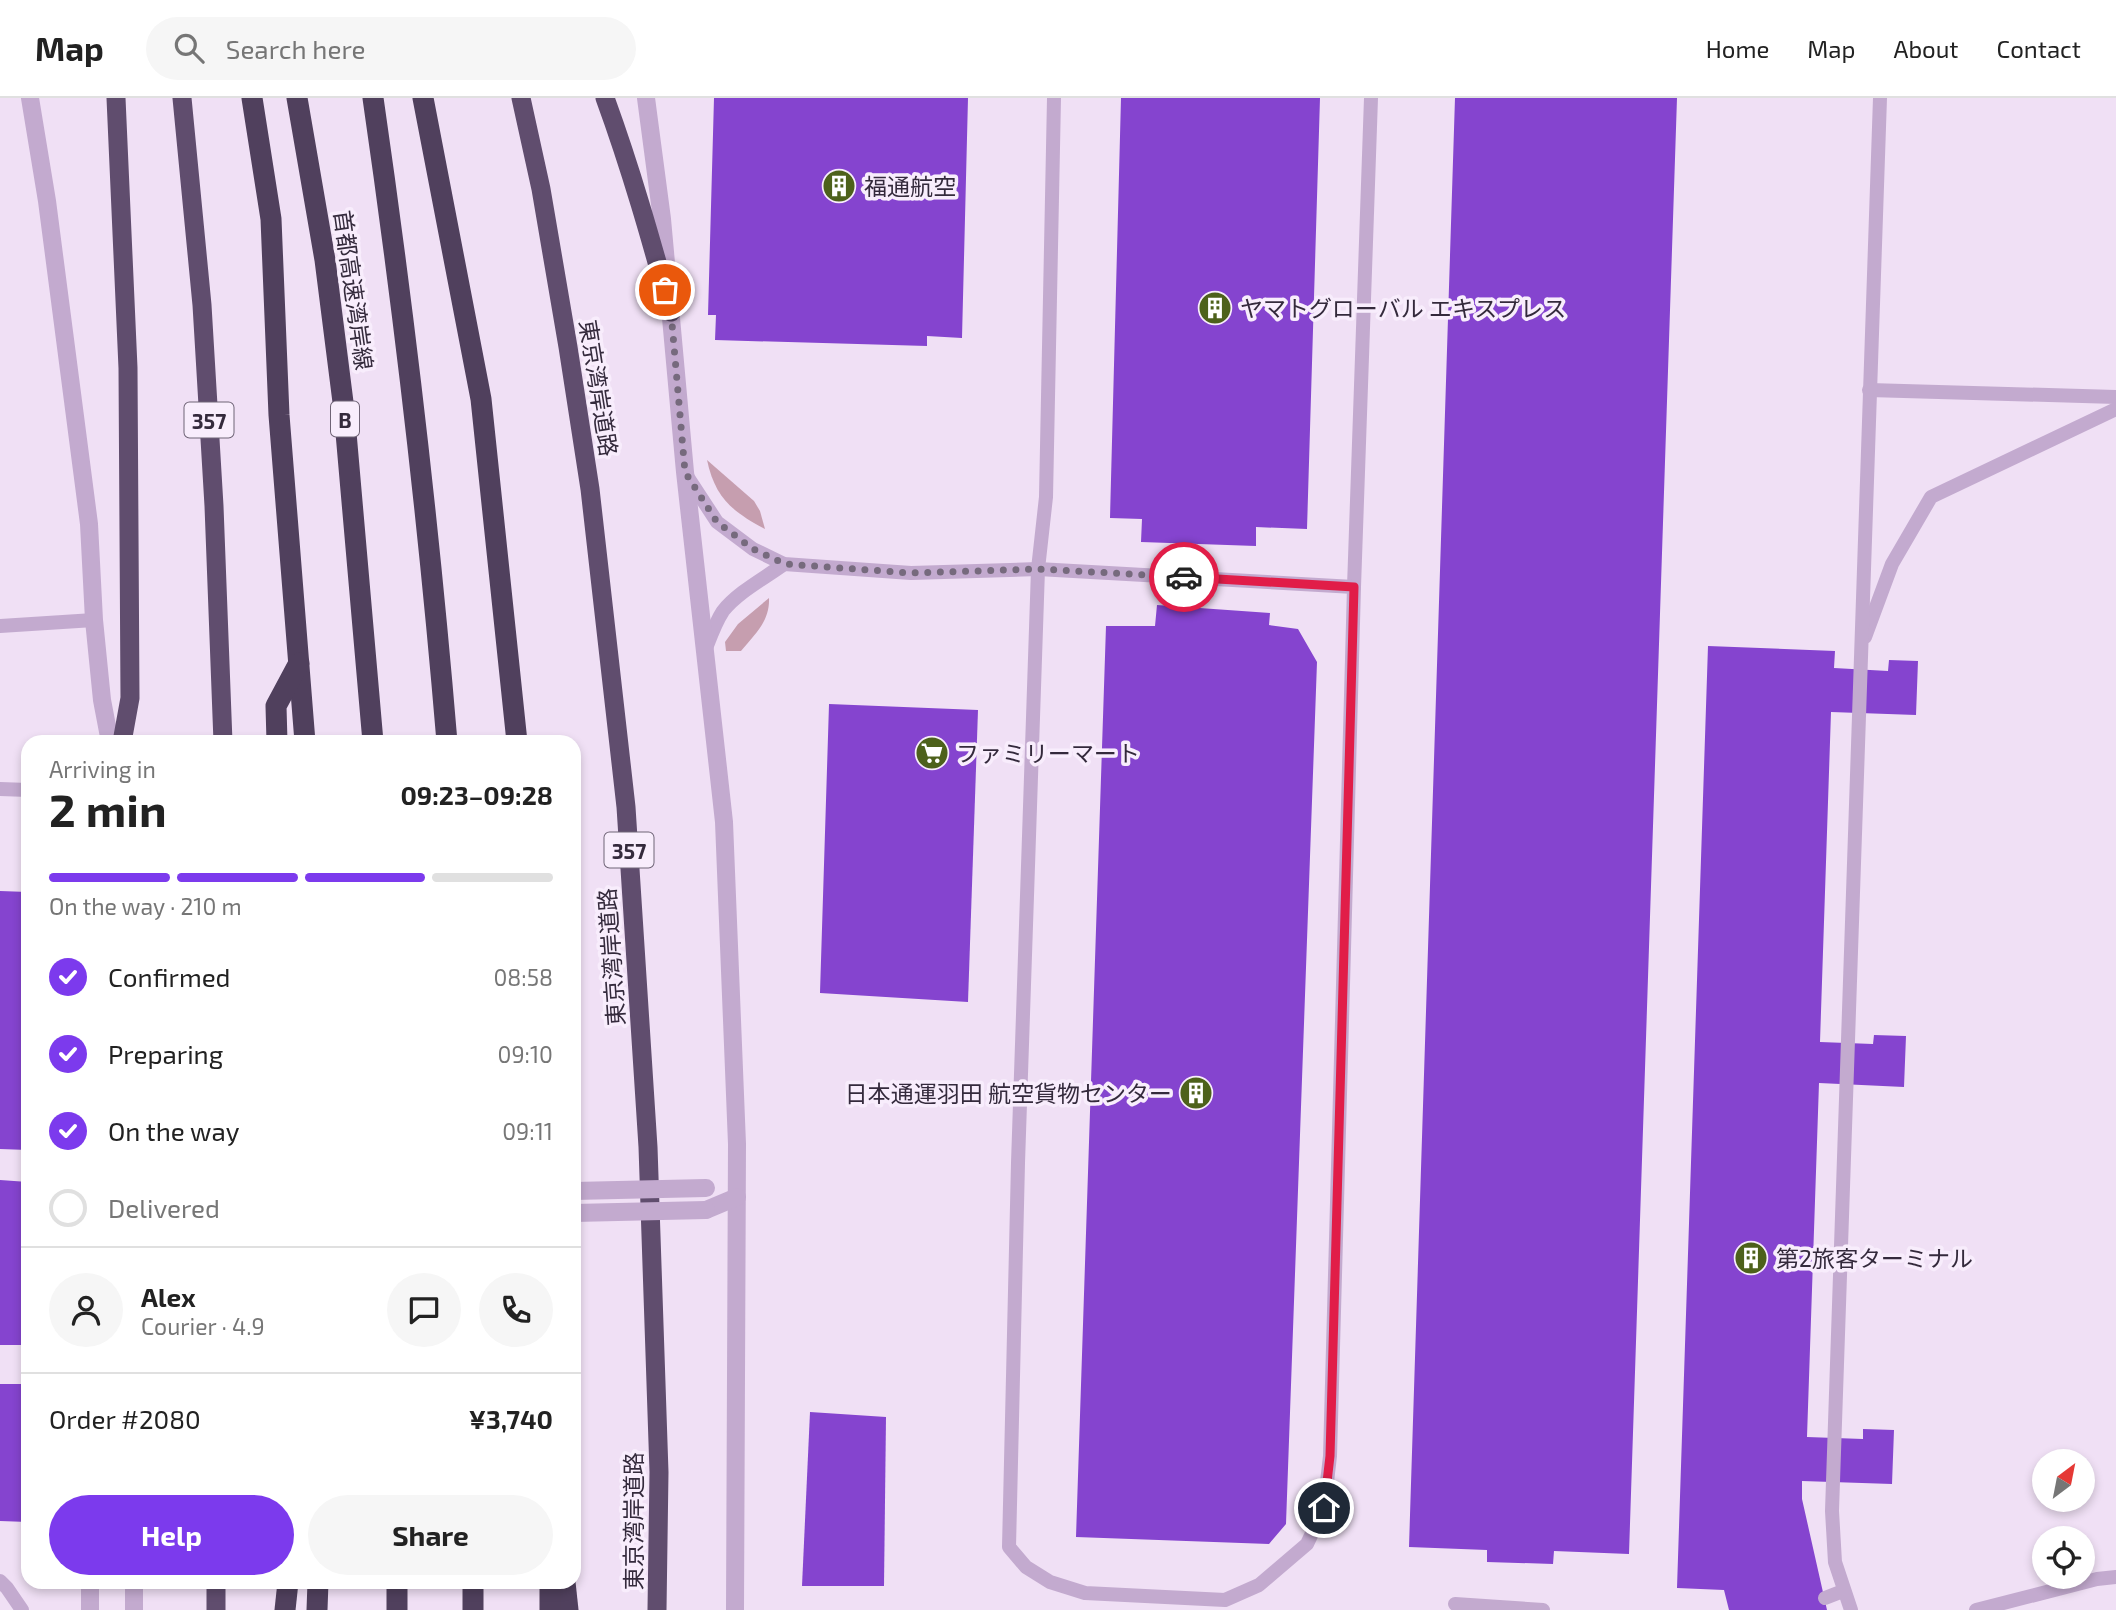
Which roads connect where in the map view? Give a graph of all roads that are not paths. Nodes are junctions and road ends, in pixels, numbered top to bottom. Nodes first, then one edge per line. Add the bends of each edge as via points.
1 (30, 98) edge
2 (116, 98) edge
3 (182, 98) edge
4 (252, 98) edge
5 (297, 98) edge
6 (373, 98) edge
7 (423, 98) edge
8 (521, 98) edge
9 (605, 98) edge
10 (646, 98) edge
11 (1054, 98) edge
12 (1371, 98) edge
13 (1880, 98) edge
14 (671, 312) junction
15 (1869, 390) junction
16 (2116, 397) edge
17 (2116, 409) edge
18 (685, 472) junction
19 (785, 564) junction
20 (1038, 569) junction
21 (1354, 587) junction
22 (94, 620) junction
23 (0, 626) edge
24 (1860, 648) junction
25 (704, 654) junction
26 (299, 663) junction
27 (109, 735) edge
28 (123, 735) edge
29 (223, 735) edge
30 (277, 735) edge
31 (304, 735) edge
32 (372, 735) edge
33 (446, 735) edge
34 (516, 735) edge
35 (0, 789) edge
36 (21, 790) edge
37 (581, 1191) edge
38 (737, 1197) junction
39 (581, 1213) edge
40 (2116, 1577) edge
41 (0, 1581) edge
42 (90, 1589) edge
43 (134, 1589) edge
44 (216, 1589) edge
45 (287, 1589) edge
46 (318, 1589) edge
47 (397, 1589) edge
48 (473, 1589) edge
49 (550, 1589) edge
50 (566, 1589) edge
51 (1843, 1591) junction
52 (1825, 1598) dead end
53 (1455, 1604) dead end
54 (22, 1610) edge
55 (90, 1610) edge
56 (134, 1610) edge
57 (216, 1610) edge
58 (285, 1610) edge
59 (317, 1610) edge
60 (397, 1610) edge
61 (473, 1610) edge
62 (550, 1610) edge
63 (568, 1610) edge
64 (657, 1610) edge
65 (735, 1610) edge
66 (1543, 1610) edge
67 (1851, 1610) edge
68 (1976, 1610) edge

1 - 22 street via 89,524
2 - 28 highway via 128,368 130,698
3 - 29 highway, 357 via 203,319
4 - 26 highway via 271,219 279,415
5 - 32 highway, 首都高速湾岸線 / B via 325,260 344,410
6 - 33 highway, 首都高速湾岸線 via 415,418
7 - 34 highway via 481,398
8 - 64 highway, 東京湾岸道路 / 357 via 541,189 590,489 626,807 648,1147 659,1472
9 - 14 highway via 626,154
10 - 14 street
11 - 20 lane via 1046,496
12 - 21 lane
13 - 15 lane
14 - 18 street
15 - 16 lane
15 - 24 lane
17 - 24 lane via 1931,497 1892,564
18 - 19 lane via 717,522 753,549
18 - 25 street
19 - 20 lane via 911,573
19 - 25 lane via 724,611
20 - 21 lane
20 - 21 lane via 1009,1547 1026,1567 1050,1582 1085,1593 1226,1600 1259,1585 1307,1544 1324,1508 1330,1456
22 - 23 lane
22 - 27 street
24 - 51 lane via 1832,1511 1835,1562
25 - 38 street via 724,822
26 - 30 highway via 275,706
26 - 31 highway
35 - 36 lane
37 - 38 street, bridge via 706,1188
38 - 39 street, bridge via 706,1210
38 - 65 street
40 - 68 lane
41 - 54 lane
42 - 55 street
43 - 56 street
44 - 57 highway
45 - 58 highway
46 - 59 highway
47 - 60 highway
48 - 61 highway
49 - 62 highway
50 - 63 highway
51 - 52 lane
51 - 67 lane
53 - 66 lane

